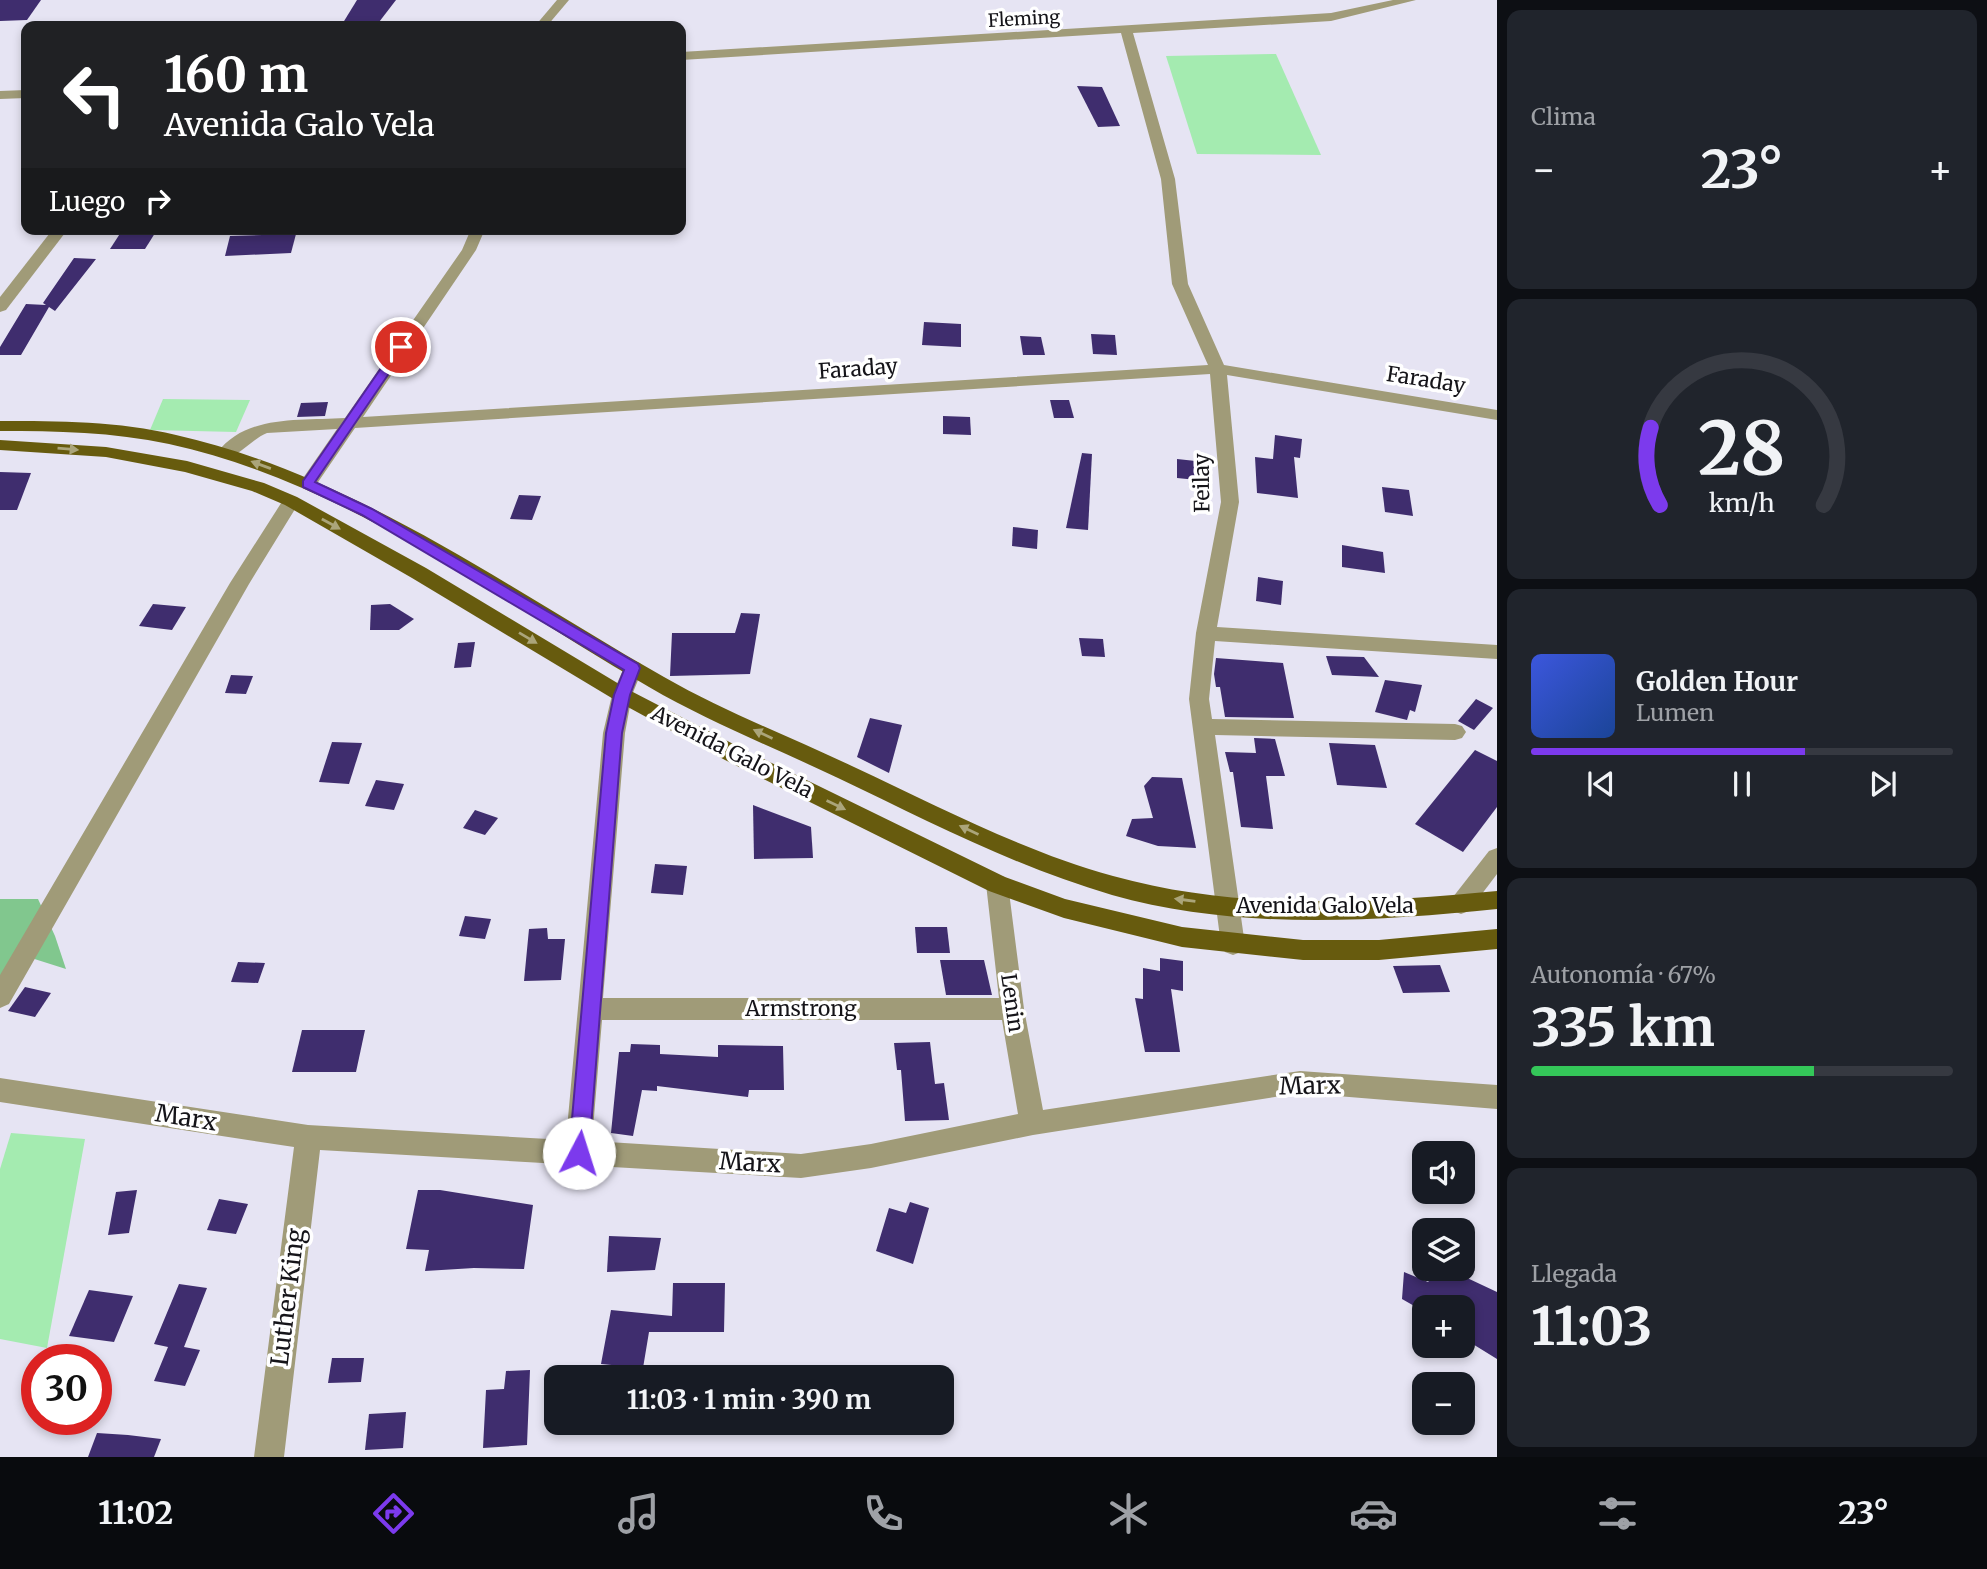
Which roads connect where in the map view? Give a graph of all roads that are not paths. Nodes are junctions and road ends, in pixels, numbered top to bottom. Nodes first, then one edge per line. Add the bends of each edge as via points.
1 (563, 0) edge
2 (1344, 0) edge
3 (1410, 0) edge
4 (1331, 17) junction
5 (545, 21) edge
6 (1126, 31) junction
7 (686, 56) edge
8 (21, 94) edge
9 (0, 95) edge
10 (56, 235) edge
11 (475, 235) edge
12 (0, 307) edge
13 (1218, 369) junction
14 (1497, 415) edge
15 (349, 423) junction
16 (0, 426) edge
17 (0, 445) edge
18 (226, 453) junction
19 (307, 484) junction
20 (290, 501) junction
21 (1206, 633) junction
22 (1497, 652) edge
23 (632, 668) junction
24 (622, 695) junction
25 (1201, 727) junction
26 (1455, 732) dead end
27 (1497, 857) edge
28 (997, 884) junction
29 (1497, 900) edge
30 (1461, 904) junction
31 (1227, 906) junction
32 (1497, 939) edge
33 (1233, 945) junction
34 (0, 997) edge
35 (591, 1009) junction
36 (1012, 1009) junction
37 (0, 1090) edge
38 (1497, 1097) edge
39 (1033, 1122) junction
40 (308, 1137) junction
41 (579, 1153) junction
42 (269, 1457) edge

1 - 5 street
2 - 4 street
3 - 4 street, Fleming
4 - 6 street, Fleming
6 - 7 street, Fleming
6 - 13 street, Feilay via 1168,179 1180,284
8 - 9 street
10 - 12 street
11 - 15 street
13 - 14 street, Faraday
13 - 15 street, Faraday
13 - 21 street, Feilay via 1230,502
15 - 18 street, Faraday via 265,428
15 - 19 street
16 - 18 main road, Avenida Galo Vela via 111,430
17 -> 20 main road, Avenida Galo Vela via 106,452 187,467
19 -> 18 main road, Avenida Galo Vela
19 - 23 main road, Avenida Galo Vela via 367,512
20 -> 24 main road, Avenida Galo Vela
20 - 34 street
21 - 22 street
21 - 25 street, Feilay
23 - 24 street
31 -> 23 main road, Avenida Galo Vela via 1087,879 1010,850 677,694
24 -> 28 main road, Avenida Galo Vela
24 - 35 street via 614,733
25 - 26 street
25 - 31 street, Feilay
27 - 30 street
28 - 33 main road, Avenida Galo Vela via 1124,924
28 - 36 street, Lenin
29 - 30 main road, Avenida Galo Vela
30 - 31 main road, Avenida Galo Vela
31 - 33 street, Feilay
32 - 33 main road, Avenida Galo Vela via 1379,950
35 - 36 street, Armstrong
35 - 41 street
36 - 39 street, Lenin
37 - 40 street, Marx
38 - 39 street, Marx via 1300,1082
39 - 41 street, Marx via 801,1166
40 - 41 street, Marx
40 - 42 street, Luther King

